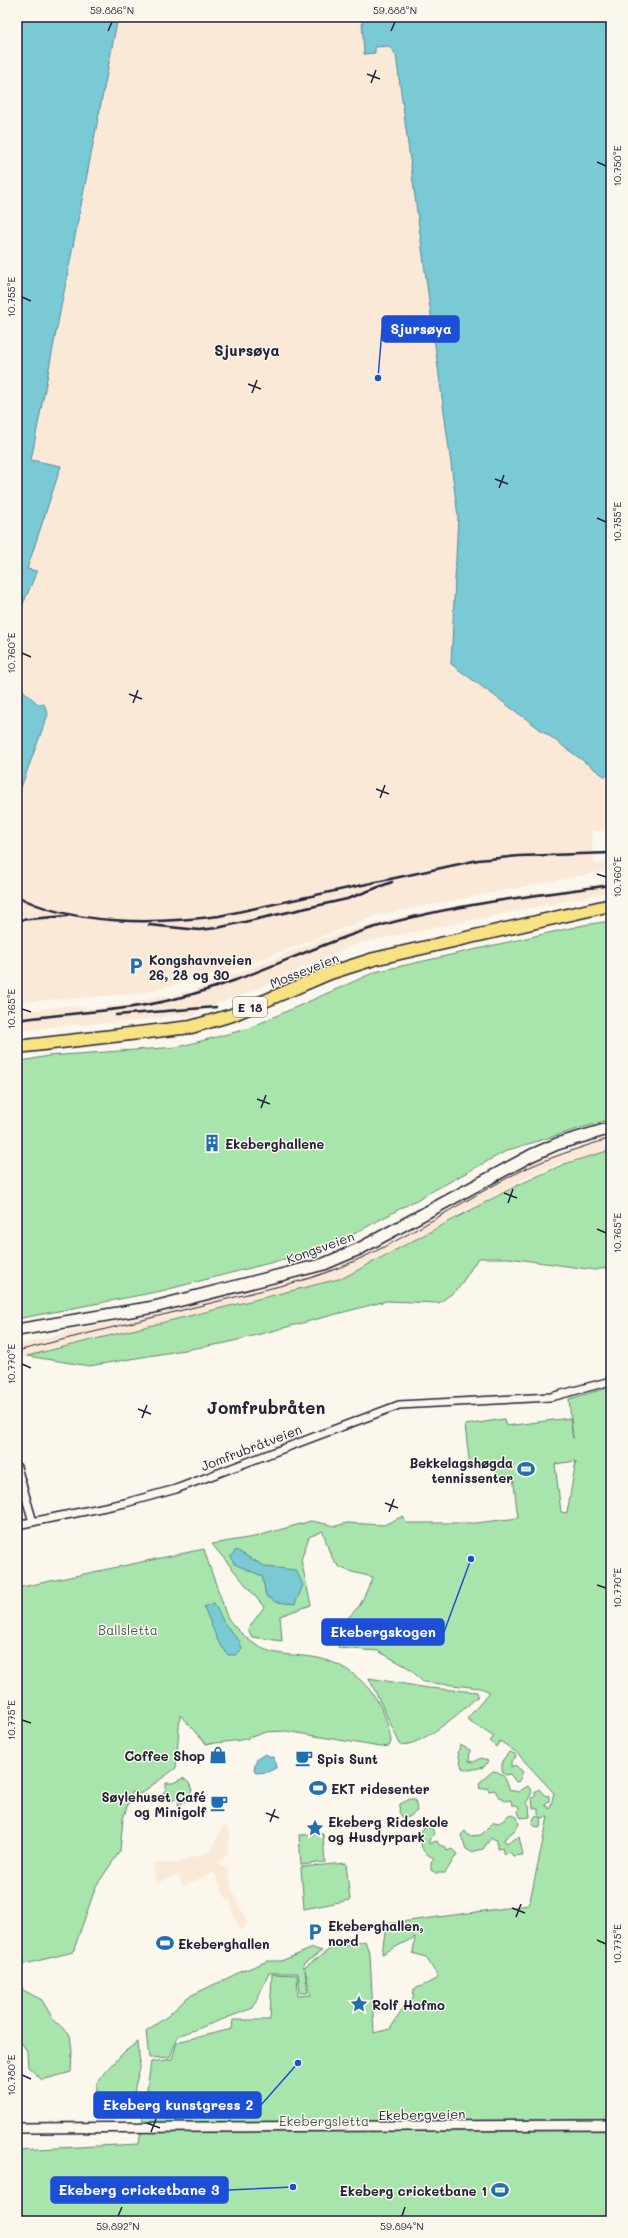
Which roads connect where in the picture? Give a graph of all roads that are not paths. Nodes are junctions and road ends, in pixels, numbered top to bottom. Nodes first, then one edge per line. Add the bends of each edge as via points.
1 (608, 907) edge
2 (17, 1047) edge
3 (611, 1128) edge
4 (17, 1330) edge
5 (611, 1381) edge
6 (17, 1467) edge
7 (33, 1522) junction
8 (17, 1525) edge
9 (611, 2125) edge
10 (17, 2128) edge

1 - 2 highway, Mosseveien / E 18 via 374,958 330,973 232,1015 191,1027
3 - 4 main road, Kongsveien via 557,1144 525,1158 365,1246 324,1264 138,1310
5 - 7 street, Jomfrubråtveien via 551,1397 399,1404 176,1489
6 - 7 street
7 - 8 street, Jomfrubråtveien
9 - 10 street, Ekebergveien

